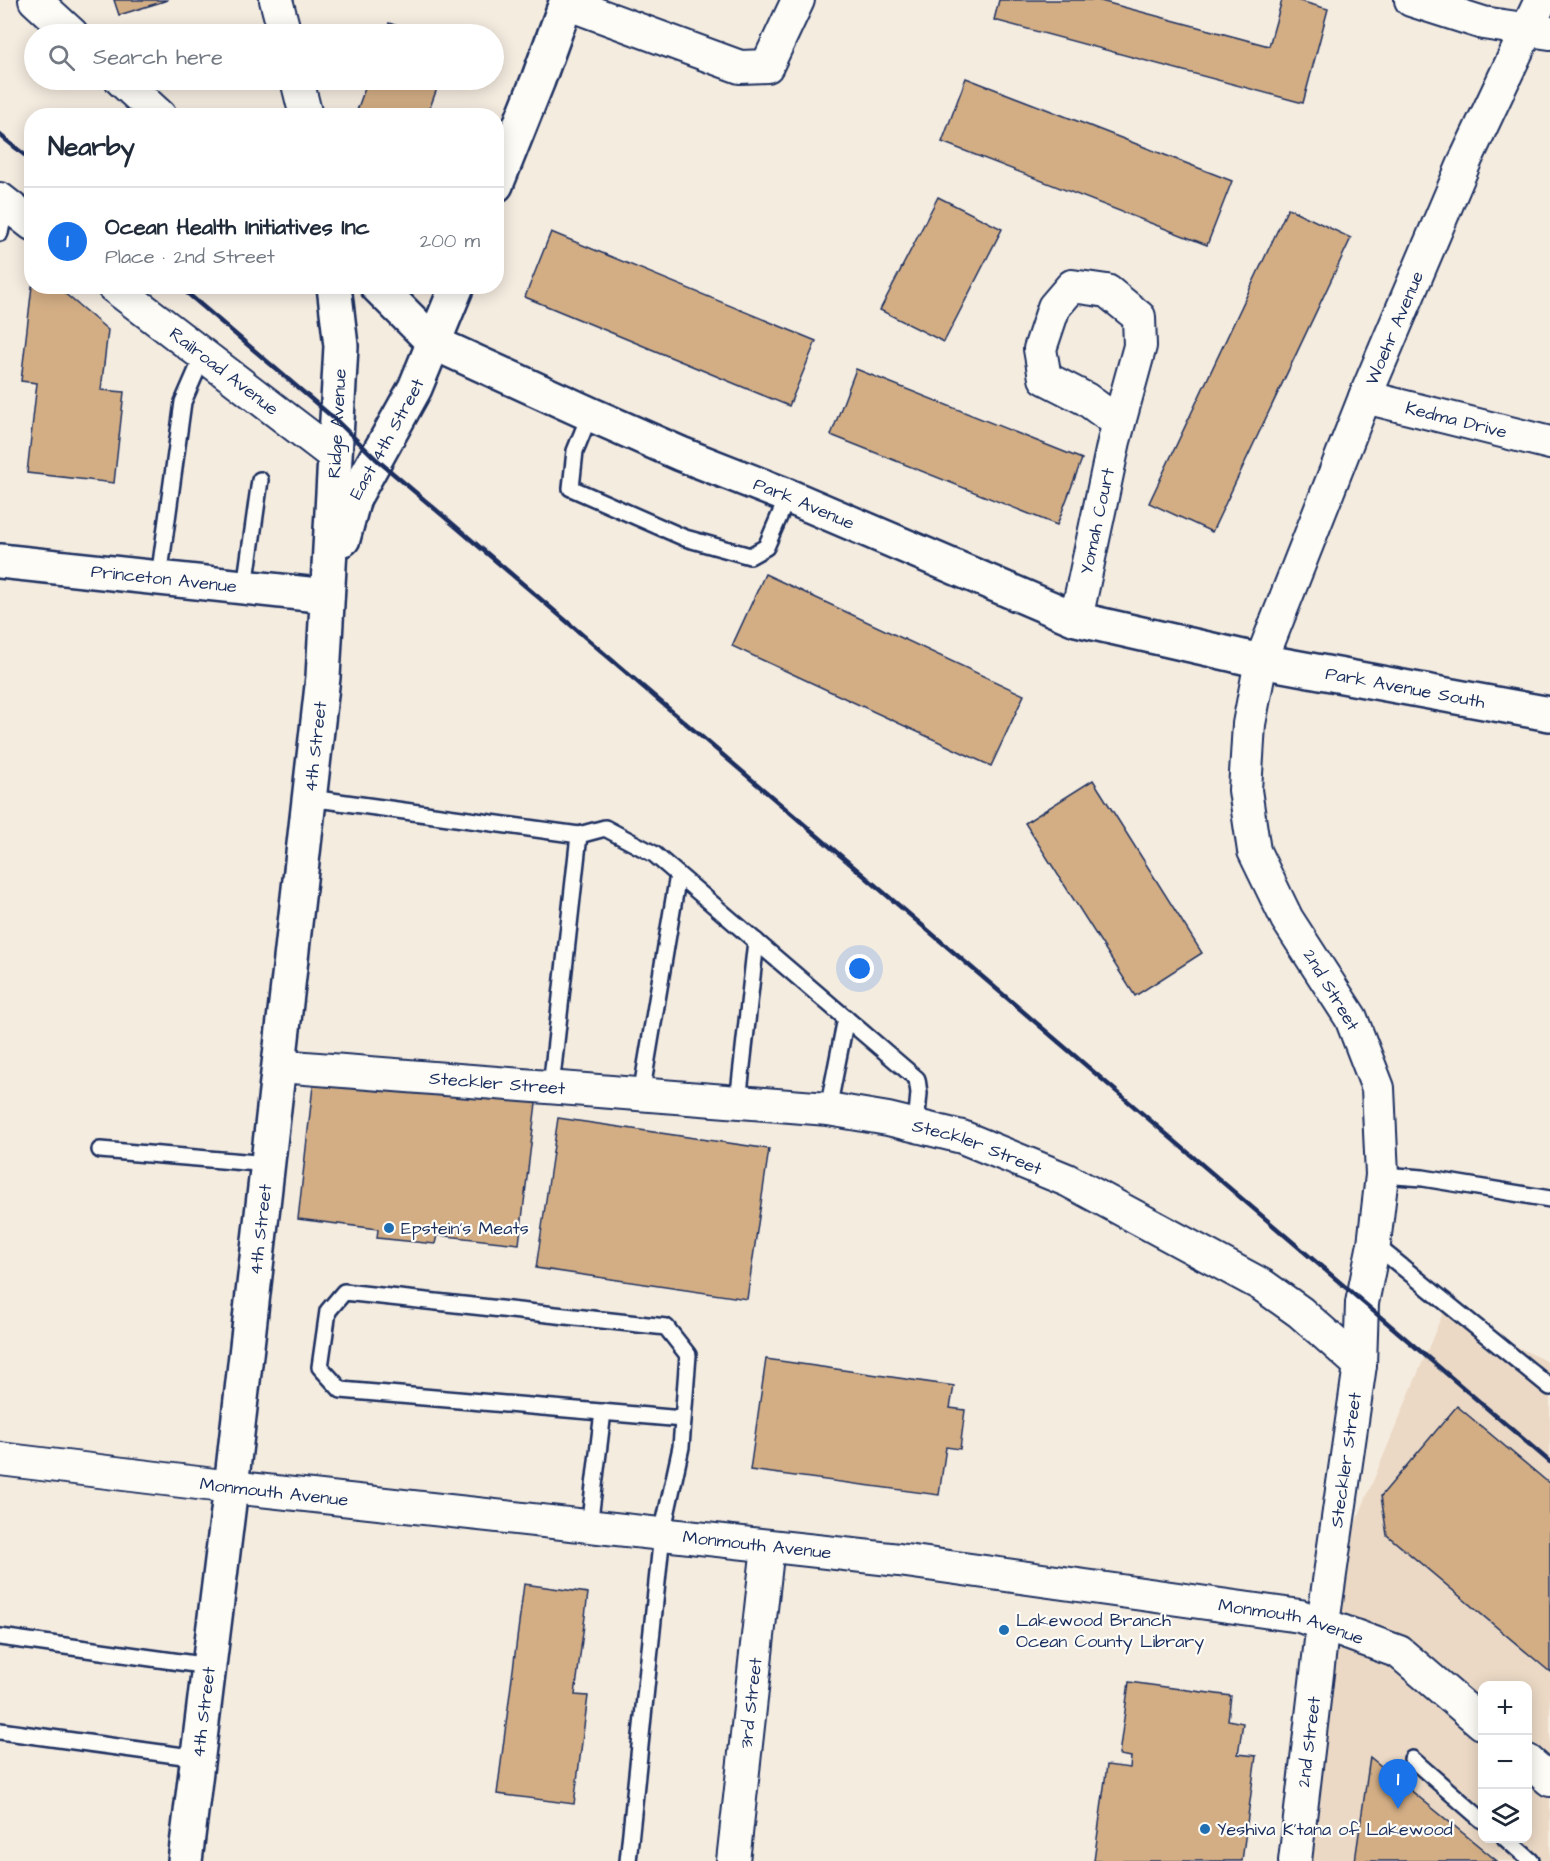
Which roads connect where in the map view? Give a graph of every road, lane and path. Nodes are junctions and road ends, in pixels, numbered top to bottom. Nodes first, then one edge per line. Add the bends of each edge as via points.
1 (35, 0) edge
2 (276, 0) edge
3 (798, 0) edge
4 (1411, 0) edge
5 (1541, 0) edge
6 (566, 2) edge
7 (1445, 5) edge
8 (61, 24) edge
9 (282, 24) edge
10 (1539, 31) edge
11 (132, 90) edge
12 (300, 90) edge
13 (151, 108) edge
14 (304, 108) edge
15 (504, 164) edge
16 (2, 212) edge
17 (24, 221) edge
18 (123, 294) edge
19 (335, 294) edge
20 (385, 294) edge
21 (454, 294) edge
22 (434, 343) junction
23 (203, 356) junction
24 (1365, 397) junction
25 (590, 414) junction
26 (1119, 423) dead end
27 (1550, 443) edge
28 (335, 456) junction
29 (260, 480) dead end
30 (788, 496) junction
31 (0, 561) edge
32 (159, 578) junction
33 (245, 587) junction
34 (327, 596) junction
35 (1076, 618) junction
36 (1261, 661) junction
37 (1550, 714) edge
38 (310, 798) junction
39 (579, 835) junction
40 (678, 875) junction
41 (756, 941) junction
42 (846, 1018) junction
43 (280, 1066) junction
44 (551, 1088) junction
45 (641, 1095) junction
46 (738, 1102) junction
47 (828, 1109) junction
48 (916, 1126) junction
49 (100, 1150) dead end
50 (268, 1164) junction
51 (1382, 1175) junction
52 (1550, 1199) edge
53 (1374, 1244) junction
54 (1360, 1365) junction
55 (1550, 1388) edge
56 (603, 1412) junction
57 (683, 1419) junction
58 (0, 1459) edge
59 (231, 1487) junction
60 (589, 1527) junction
61 (662, 1534) junction
62 (768, 1546) junction
63 (1323, 1623) junction
64 (0, 1637) edge
65 (209, 1666) junction
66 (1478, 1720) edge
67 (0, 1731) edge
68 (198, 1758) junction
69 (1412, 1759) dead end
70 (1532, 1765) edge
71 (1550, 1780) edge
72 (1478, 1817) edge
73 (1510, 1843) edge
74 (185, 1861) edge
75 (628, 1861) edge
76 (733, 1861) edge
77 (1295, 1861) edge
78 (1531, 1861) edge

1 - 8 street
2 - 9 street
3 - 6 street via 767,66 740,67
4 - 7 street
5 - 10 street, Woehr Avenue
6 - 15 street
7 - 10 street via 1483,23
10 - 24 street, Woehr Avenue via 1466,159
11 - 13 street
12 - 14 street
16 - 17 street
18 - 23 street, Railroad Avenue
19 - 28 street, Ridge Avenue via 341,346
20 - 22 street, Park Avenue
21 - 22 street, East 4th Street
22 - 25 street, Park Avenue
22 - 34 street, East 4th Street via 415,388 354,498
23 - 28 street, Railroad Avenue
23 - 32 lane via 183,402
24 - 27 street, Kedma Drive
24 - 36 street, Woehr Avenue
25 - 30 street, Park Avenue
25 - 30 lane via 574,450 571,488 685,538 750,556 766,548
26 - 35 street, Yomah Court
28 - 34 street, Ridge Avenue
29 - 33 lane
30 - 35 street, Park Avenue
31 - 32 street, Princeton Avenue
32 - 33 street, Princeton Avenue
33 - 34 street, Princeton Avenue
34 - 38 street, 4th Street
35 - 36 street, Park Avenue
36 - 37 street, Park Avenue South
36 - 51 street, 2nd Street via 1249,724 1245,790 1254,851 1287,919 1351,1018 1378,1088
38 - 39 lane
38 - 43 street, 4th Street
39 - 40 lane via 605,828 654,854
39 - 44 lane
40 - 41 lane
40 - 45 lane
41 - 42 lane
41 - 46 lane
42 - 47 lane
42 - 48 lane via 917,1079 920,1093
43 - 44 street, Steckler Street
43 - 50 street, 4th Street
44 - 45 street, Steckler Street
45 - 46 street, Steckler Street
46 - 47 street, Steckler Street
47 - 48 street, Steckler Street
48 - 54 street, Steckler Street via 962,1137 1067,1180 1242,1274 1300,1312
49 - 50 lane
50 - 59 street, 4th Street
51 - 52 lane
51 - 53 street, 2nd Street
53 - 54 street, 2nd Street via 1362,1304
53 - 55 lane
54 - 63 street, Steckler Street
56 - 57 lane
56 - 57 lane via 341,1390 320,1367 328,1311 344,1292 666,1327 688,1355
56 - 60 lane
57 - 61 lane via 681,1447
58 - 59 street, Monmouth Avenue
59 - 60 street, Monmouth Avenue
59 - 65 street, 4th Street
60 - 61 street, Monmouth Avenue
61 - 62 street, Monmouth Avenue
61 - 75 lane
62 - 63 street, Monmouth Avenue via 911,1562 1300,1616
62 - 76 street, 3rd Street
63 - 66 street, Monmouth Avenue via 1399,1652
63 - 77 street, 2nd Street
64 - 65 lane
65 - 68 street, 4th Street
67 - 68 lane
68 - 74 street, 4th Street
69 - 72 lane
70 - 71 street
73 - 78 lane

